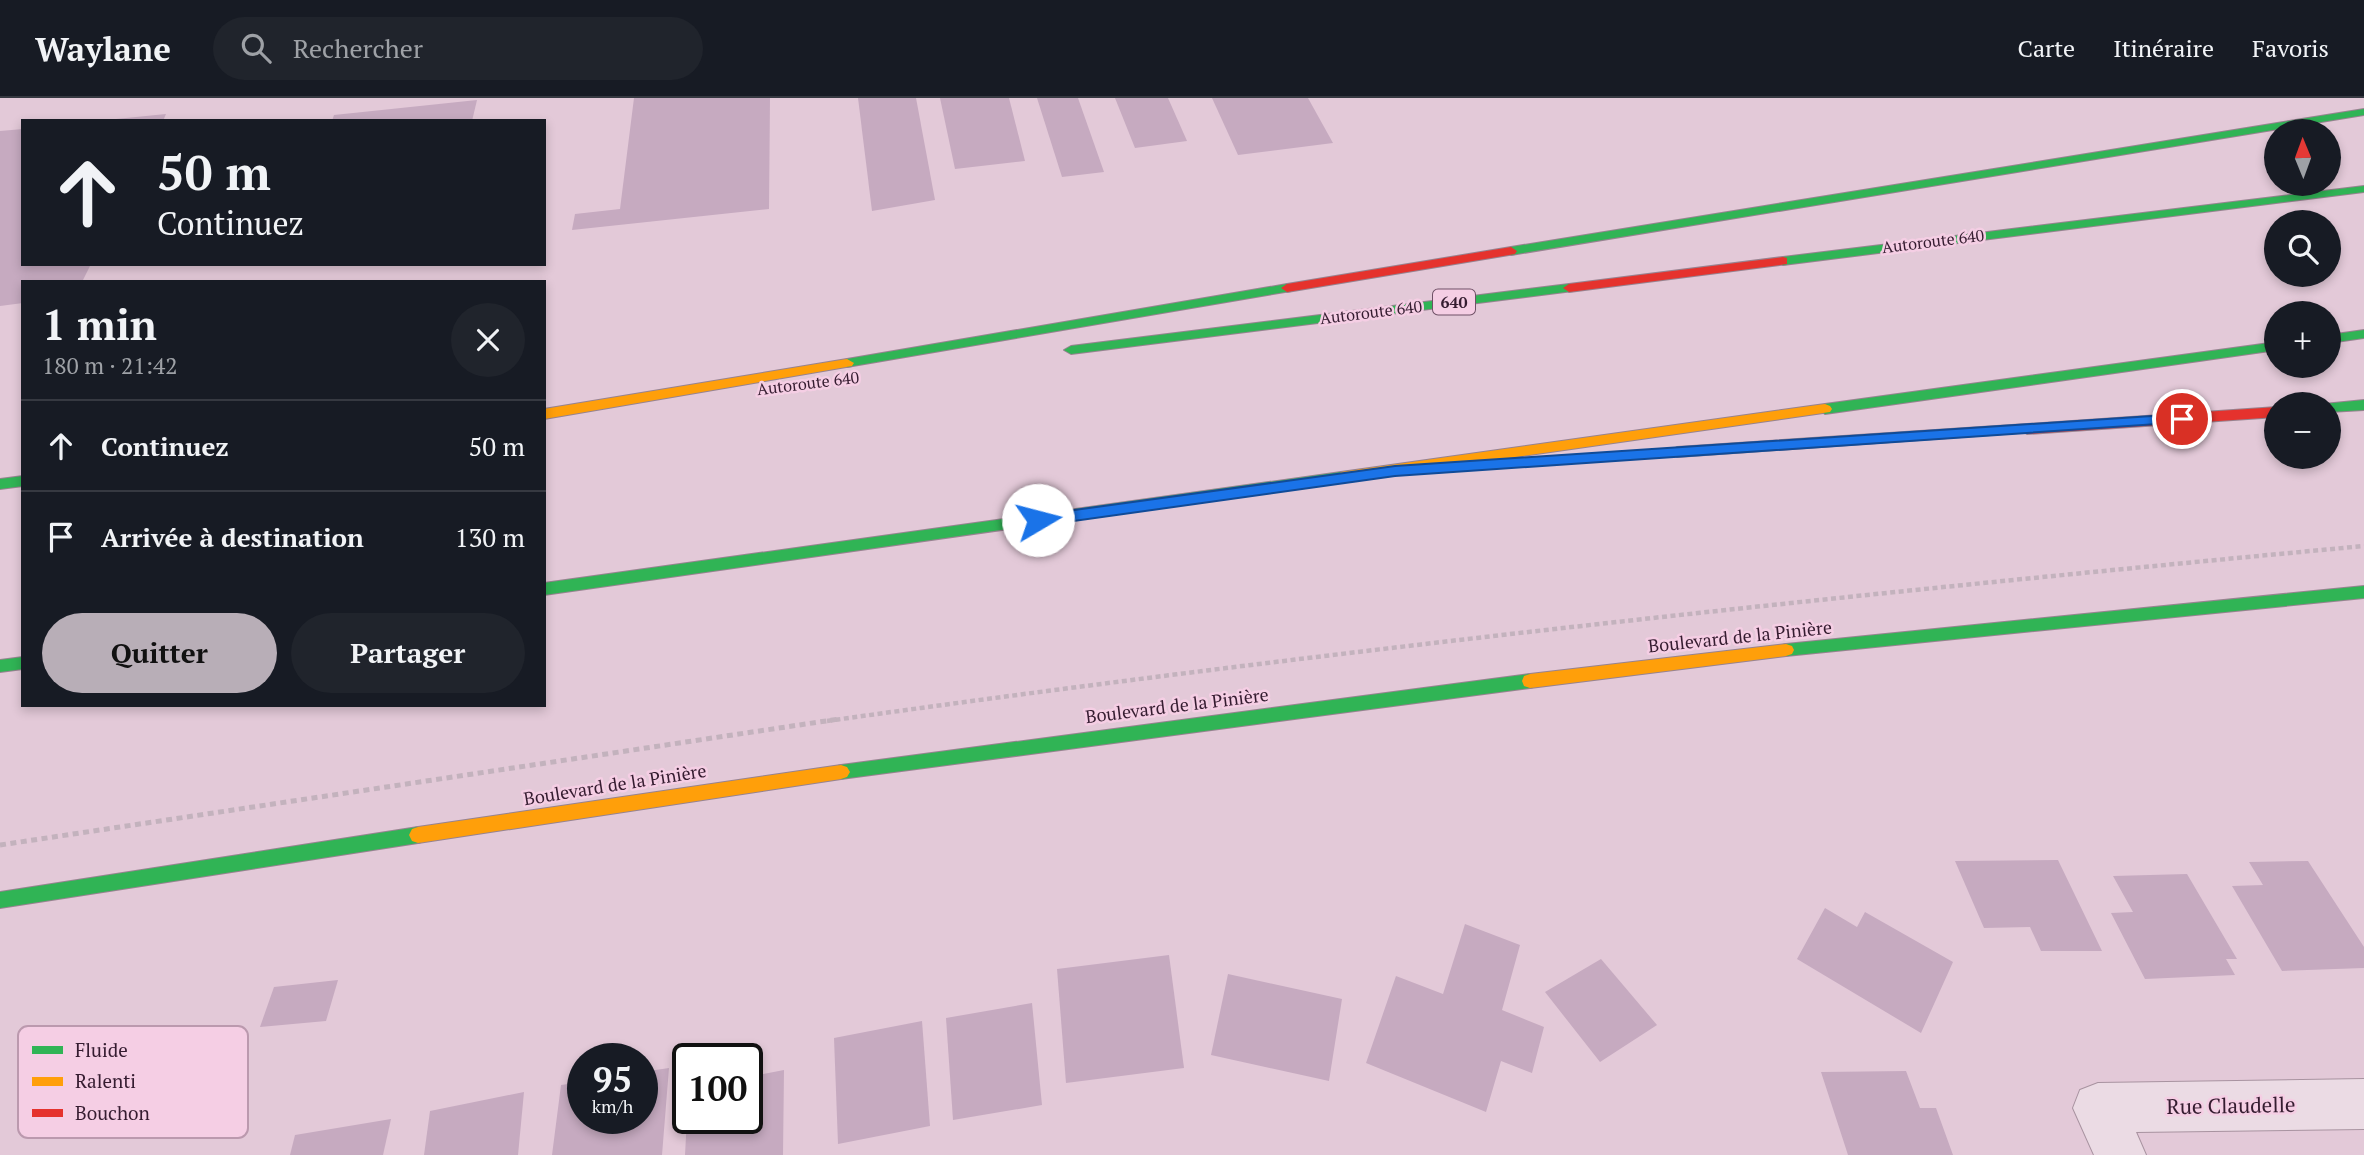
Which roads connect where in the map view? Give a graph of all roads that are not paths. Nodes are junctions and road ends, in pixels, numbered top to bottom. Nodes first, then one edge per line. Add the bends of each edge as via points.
1 (2364, 112) edge
2 (2364, 189) edge
3 (2364, 334) edge
4 (2341, 337) edge
5 (2264, 348) edge
6 (1059, 351) dead end
7 (894, 372) dead end
8 (2364, 405) edge
9 (2341, 406) edge
10 (2264, 413) edge
11 (546, 415) edge
12 (546, 415) edge
13 (1660, 453) dead end
14 (1604, 457) dead end
15 (1395, 471) junction
16 (21, 481) edge
17 (0, 484) edge
18 (546, 589) edge
19 (2364, 593) edge
20 (21, 663) edge
21 (0, 666) edge
22 (0, 900) edge
23 (2364, 1104) edge
24 (2120, 1155) edge

1 - 11 main road via 1368,274
2 - 6 main road, Autoroute 640 / 640
3 - 4 main road
5 - 15 main road
7 - 12 main road, Autoroute 640
8 - 9 main road
10 - 13 main road
14 - 15 main road
15 - 18 main road
16 - 17 main road
19 - 22 main road, Boulevard de la Pinière via 1815,648 1162,726
20 - 21 main road
23 - 24 street, Rue Claudelle via 2098,1108

